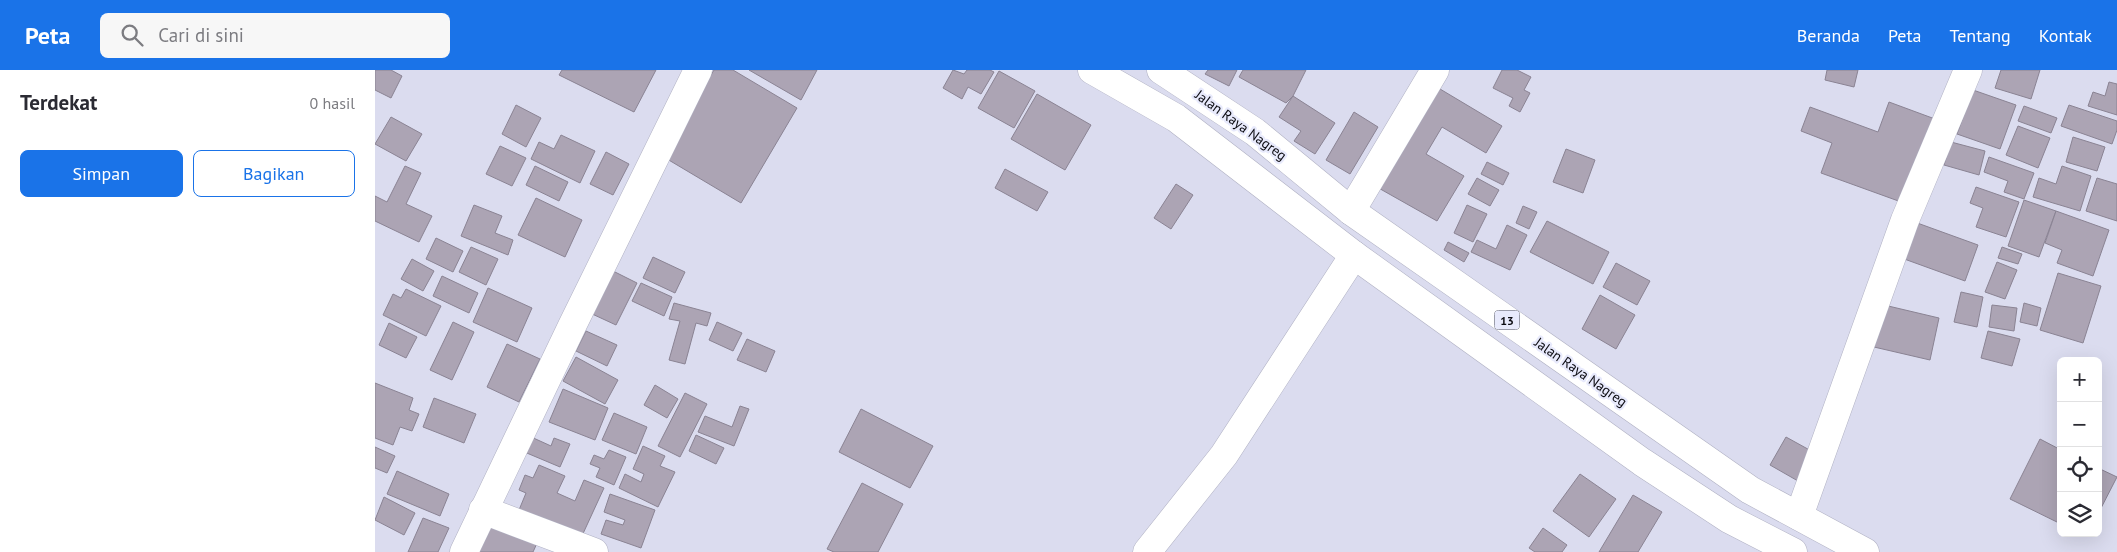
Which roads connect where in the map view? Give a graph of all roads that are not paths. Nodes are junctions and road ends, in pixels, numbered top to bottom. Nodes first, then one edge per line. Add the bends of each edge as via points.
1 (698, 70) edge
2 (1092, 70) edge
3 (1161, 70) edge
4 (1435, 70) edge
5 (1968, 70) edge
6 (1351, 211) junction
7 (1354, 255) junction
8 (483, 510) junction
9 (1799, 516) junction
10 (464, 552) edge
11 (594, 552) edge
12 (1147, 552) edge
13 (1793, 552) edge
14 (1865, 552) edge

1 - 8 main road
2 - 7 main road, 13 via 1175,118
3 - 6 main road, Jalan Raya Nagreg / 13 via 1255,132
4 - 6 main road
5 - 9 main road via 1905,220
6 - 9 main road, Jalan Raya Nagreg / 13 via 1750,490
7 - 12 main road via 1224,455
7 - 13 main road, 13 via 1641,462 1729,519
8 - 10 main road
8 - 11 main road
9 - 14 main road, Jalan Raya Nagreg / 13

